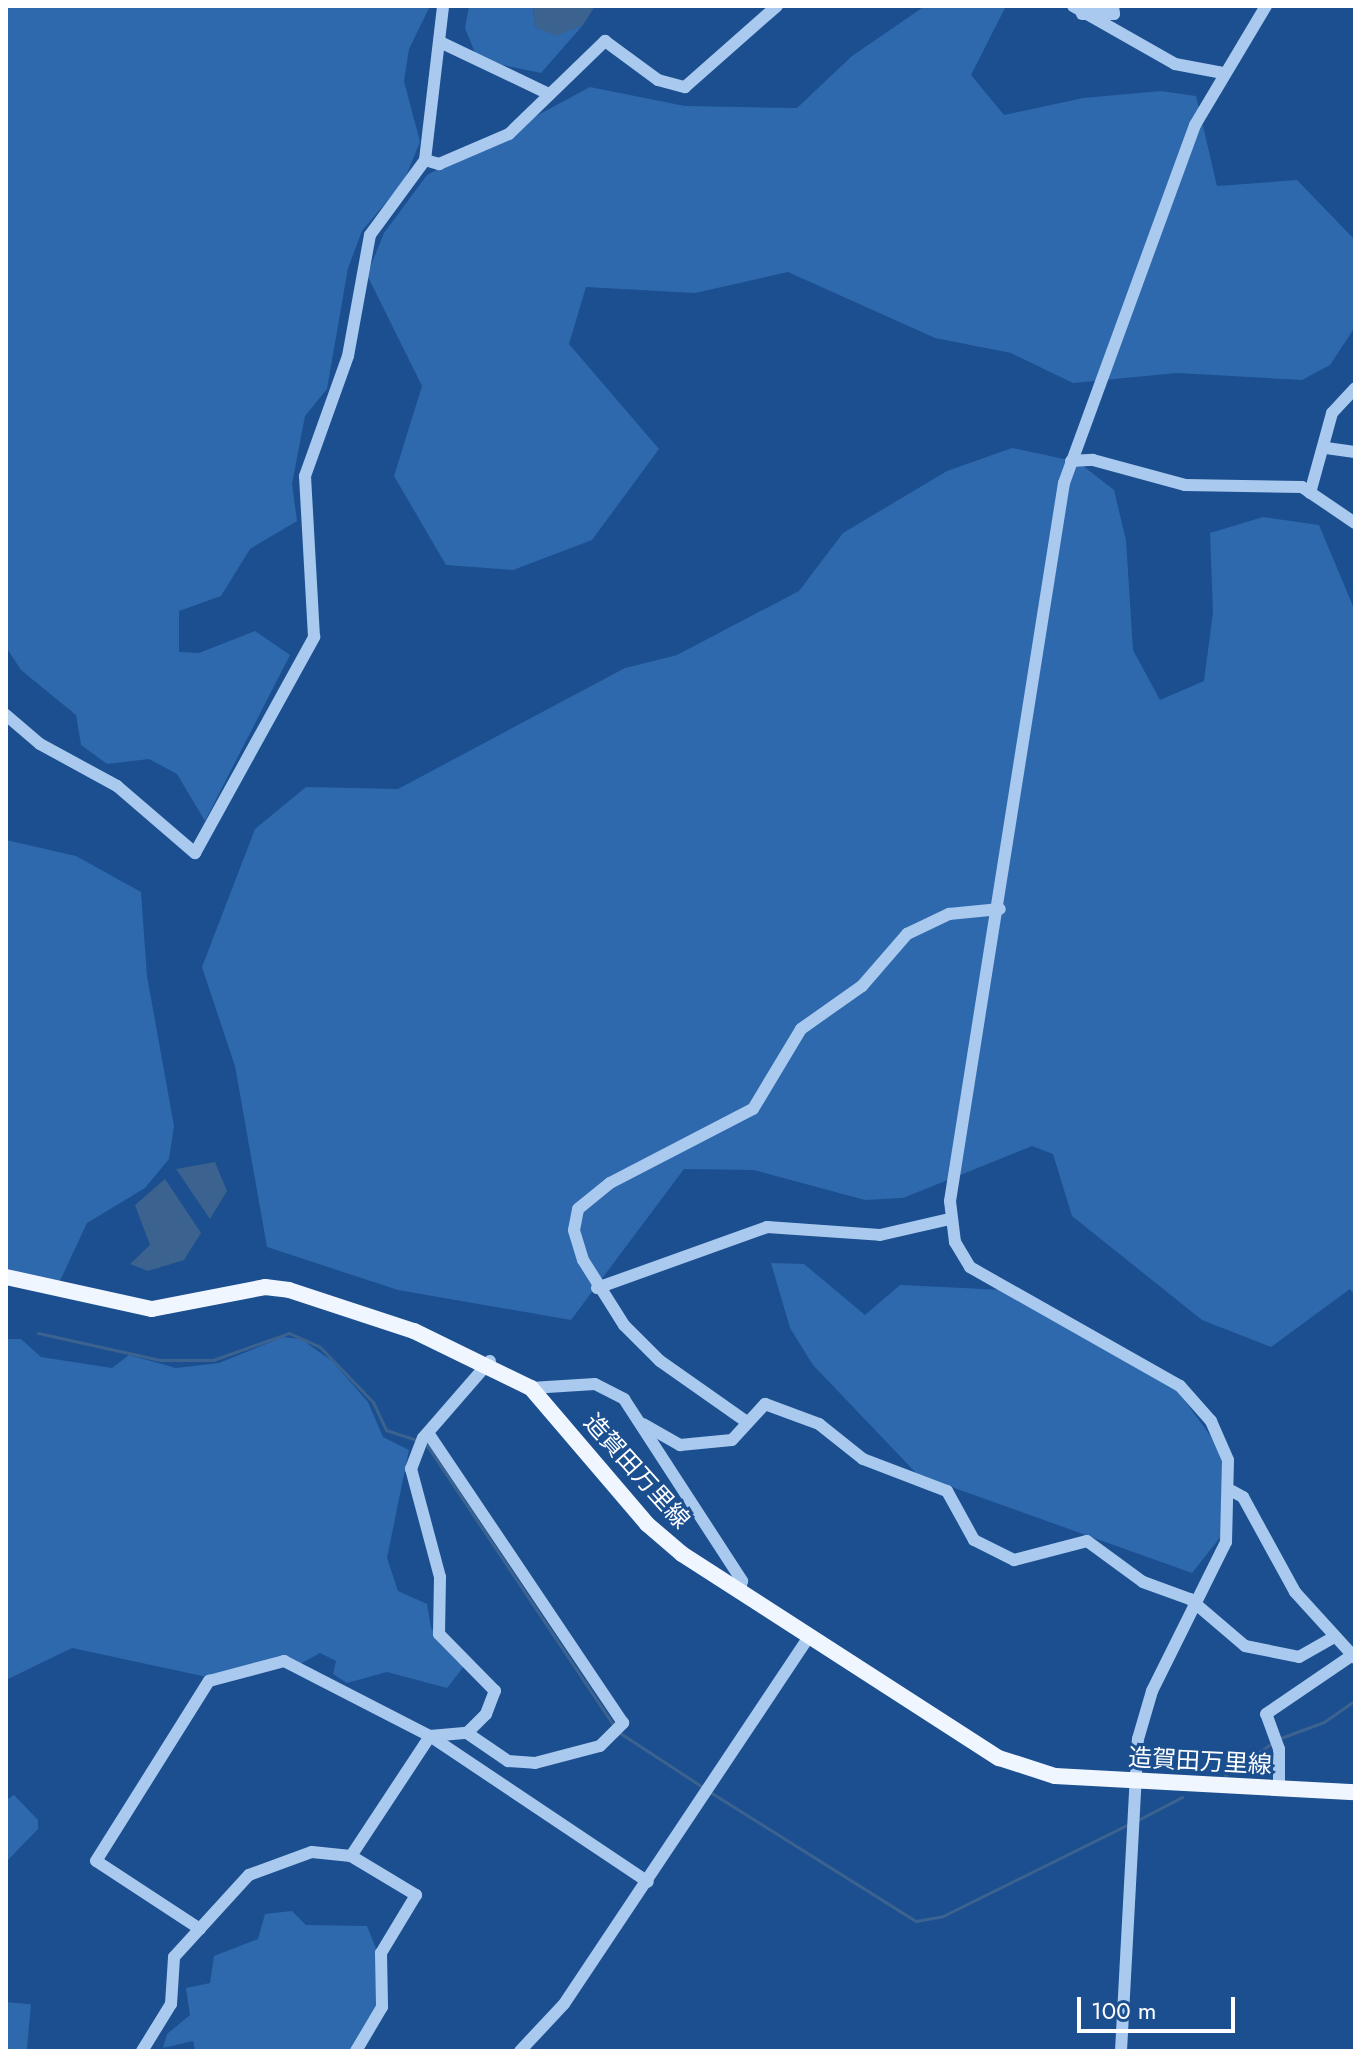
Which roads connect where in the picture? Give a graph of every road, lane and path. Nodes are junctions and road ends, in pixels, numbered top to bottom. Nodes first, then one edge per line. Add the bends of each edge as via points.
1 (443, 6) edge
2 (777, 6) edge
3 (1113, 6) edge
4 (1266, 6) edge
5 (1077, 10) edge
6 (440, 42) junction
7 (1223, 73) junction
8 (549, 94) junction
9 (425, 160) junction
10 (1355, 388) edge
11 (1326, 448) junction
12 (1355, 452) edge
13 (1071, 461) junction
14 (1310, 493) junction
15 (1355, 523) edge
16 (6, 715) edge
17 (1000, 909) junction
18 (950, 1219) junction
19 (6, 1277) edge
20 (597, 1288) junction
21 (490, 1361) junction
22 (531, 1388) junction
23 (744, 1420) junction
24 (643, 1424) junction
25 (428, 1433) junction
26 (1232, 1491) junction
27 (739, 1593) junction
28 (1197, 1604) junction
29 (809, 1636) junction
30 (1334, 1637) junction
31 (1353, 1657) edge
32 (467, 1733) junction
33 (430, 1736) junction
34 (1135, 1782) junction
35 (1279, 1789) junction
36 (1355, 1792) edge
37 (351, 1856) junction
38 (648, 1882) junction
39 (200, 1929) junction
40 (142, 2051) edge
41 (356, 2051) edge
42 (520, 2051) edge
43 (1121, 2051) edge

1 - 6 street
2 - 8 street via 685,87 658,80 605,41
3 - 5 street via 1114,14
4 - 7 street
5 - 7 street via 1175,64
6 - 8 street
6 - 9 street
7 - 13 street via 1165,200
8 - 9 street via 509,134 439,164
9 - 16 street via 370,235 348,356 305,476 314,637 195,853 117,786 40,744
10 - 11 street via 1332,413
11 - 12 street
11 - 14 street
13 - 14 street via 1093,460 1185,485 1246,482
13 - 17 street
14 - 15 street
17 - 18 street
17 - 20 street via 949,914 907,934 862,986 801,1029 753,1109 590,1197 578,1209 574,1230
18 - 20 street via 880,1235 767,1227
18 - 26 street via 961,1255 981,1277 1189,1394 1223,1446
19 - 21 main road, 造賀田万里線 via 152,1309 265,1287 289,1290
20 - 23 street via 660,1361
21 - 22 main road, 造賀田万里線
21 - 25 street
22 - 24 street via 539,1382 612,1389
22 - 27 main road, 造賀田万里線 via 647,1524
23 - 24 street via 732,1440 689,1445
23 - 28 street via 765,1404 819,1424 863,1459 918,1475 947,1491 974,1540 1003,1556 1024,1562 1087,1541 1143,1582
24 - 27 street via 742,1581
25 - 32 street via 411,1480 440,1577 439,1634 495,1691 486,1714
25 - 32 street via 623,1723 600,1746 535,1763 508,1761
26 - 28 street via 1226,1542
26 - 30 street via 1243,1497 1266,1552
27 - 29 main road, 造賀田万里線
28 - 30 street via 1263,1653 1299,1657
28 - 34 street via 1143,1718
29 - 34 main road, 造賀田万里線 via 999,1758 1055,1776
29 - 38 street
30 - 31 street
31 - 35 street via 1266,1714 1279,1749
32 - 33 street
33 - 37 street
33 - 38 street
33 - 39 street via 284,1661 209,1681 96,1861
34 - 35 main road, 造賀田万里線
34 - 43 street
35 - 36 main road, 造賀田万里線
37 - 39 street via 312,1852 266,1865
37 - 41 street via 417,1900 381,1953 382,2007
38 - 42 street via 564,2004
39 - 40 street via 169,1965 174,1997

